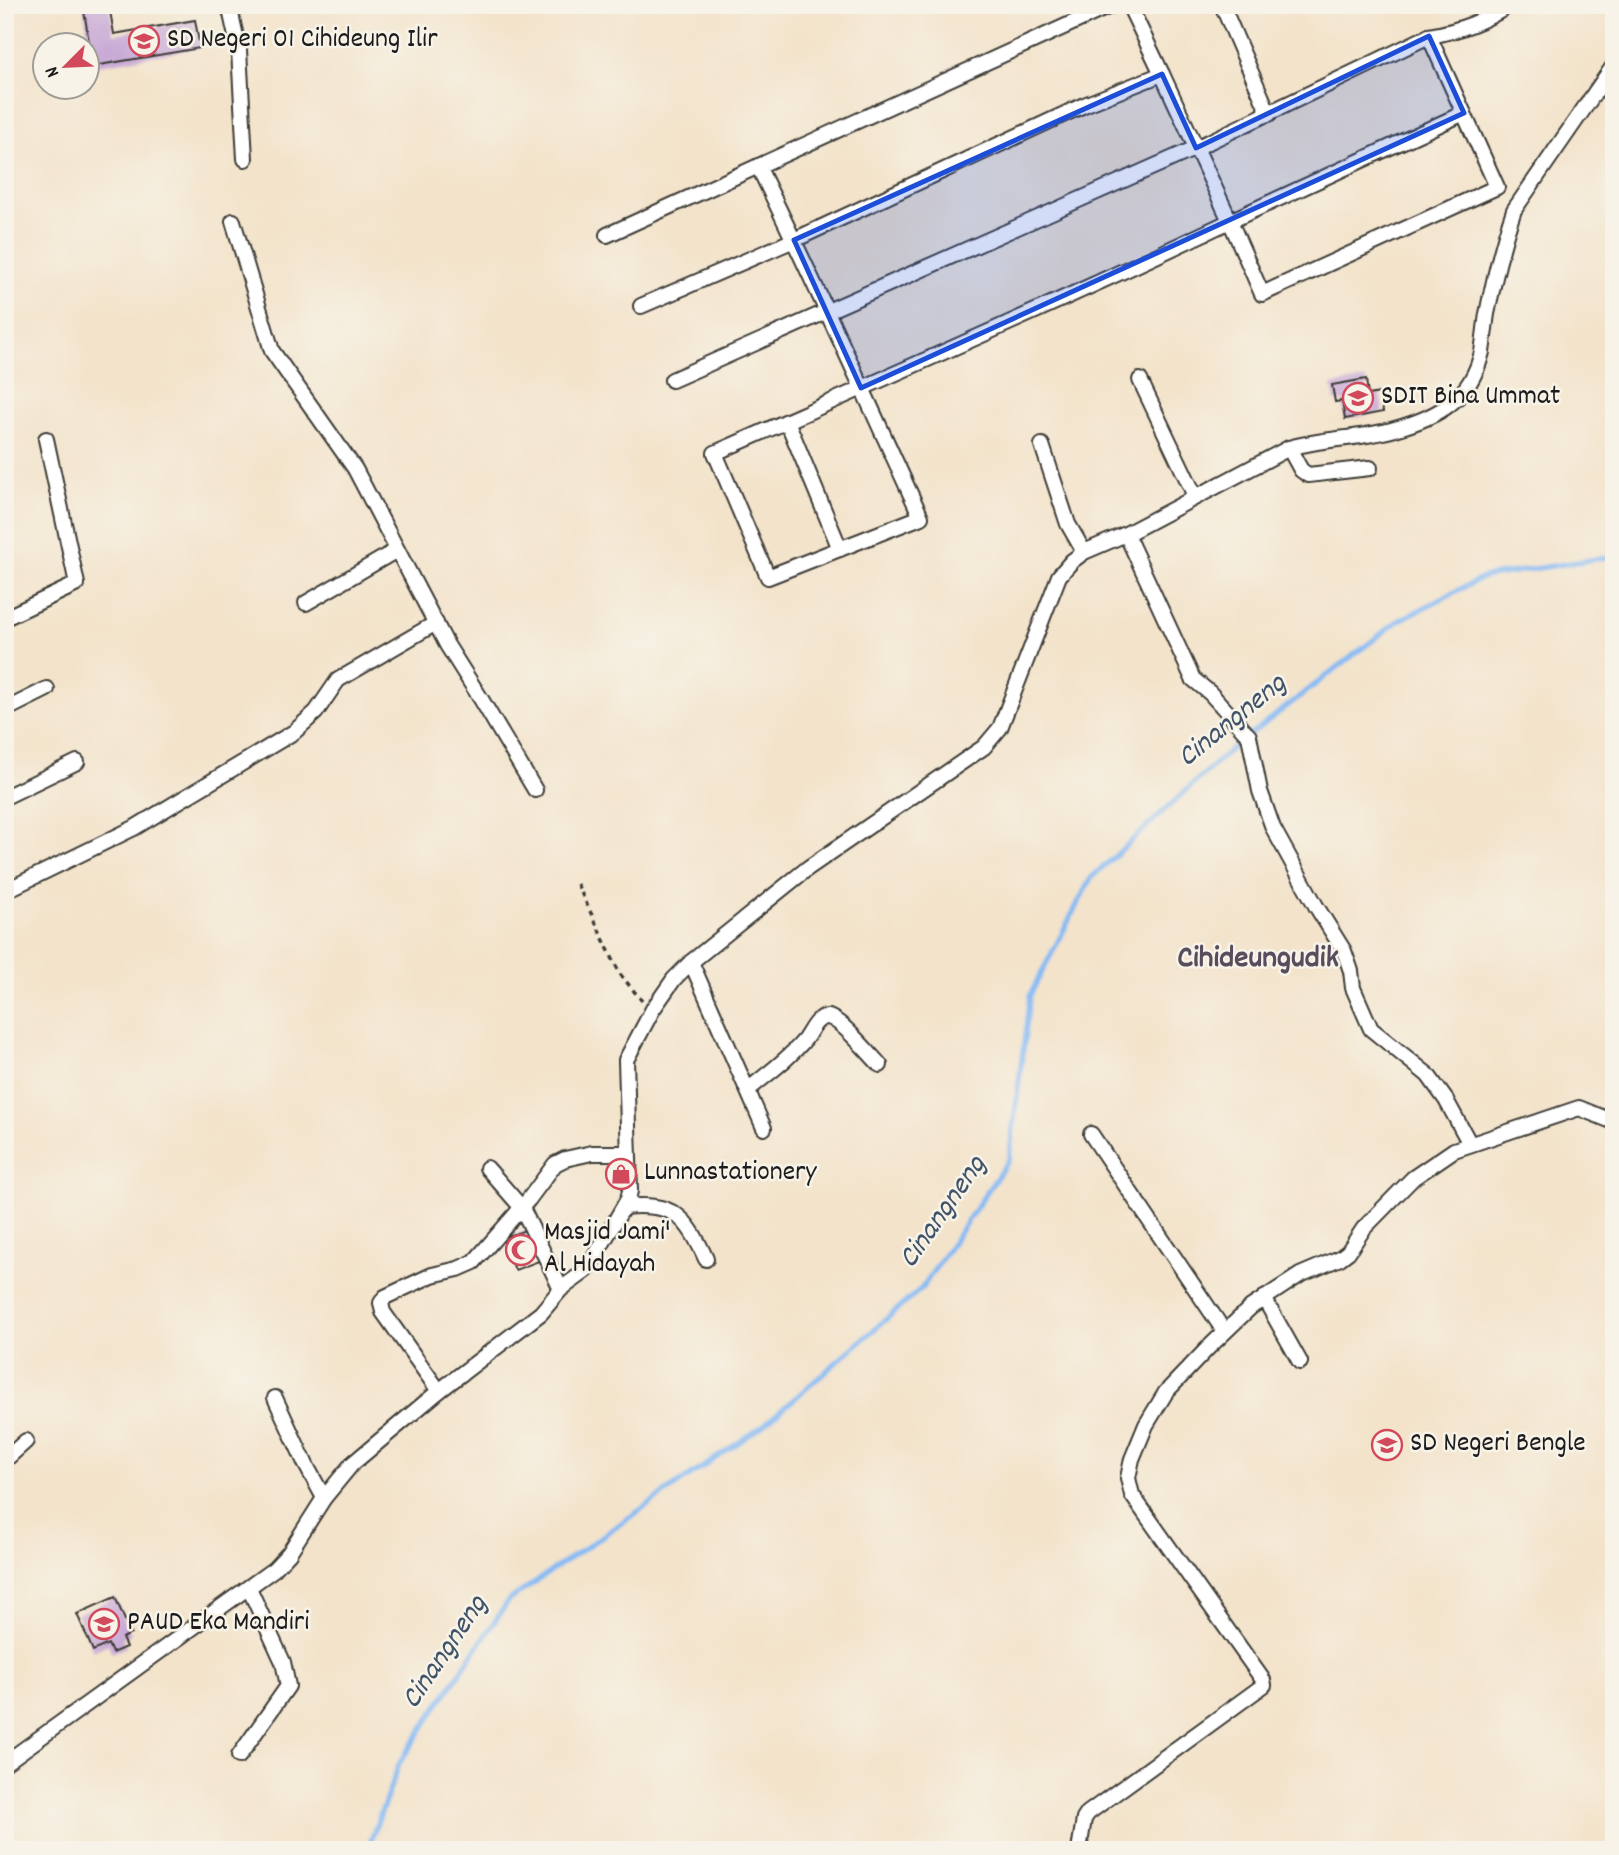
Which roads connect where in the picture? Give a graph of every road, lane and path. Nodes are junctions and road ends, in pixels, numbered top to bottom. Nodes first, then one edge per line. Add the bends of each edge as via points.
1 (229, 5) edge
2 (1112, 5) edge
3 (1129, 5) edge
4 (1222, 5) edge
5 (1509, 5) edge
6 (1429, 36) junction
7 (1614, 65) edge
8 (1162, 74) junction
9 (1464, 113) junction
10 (1269, 114) junction
11 (1195, 149) junction
12 (245, 159) dead end
13 (758, 166) junction
14 (233, 221) dead end
15 (1230, 221) junction
16 (607, 235) dead end
17 (794, 240) junction
18 (641, 306) dead end
19 (826, 312) junction
20 (672, 380) dead end
21 (1140, 380) dead end
22 (861, 388) junction
23 (787, 421) junction
24 (46, 439) dead end
25 (1042, 445) dead end
26 (1289, 448) junction
27 (1370, 468) dead end
28 (1195, 496) junction
29 (1126, 534) junction
30 (840, 549) junction
31 (397, 551) junction
32 (1084, 552) junction
33 (306, 603) dead end
34 (5, 618) edge
35 (436, 623) junction
36 (47, 689) dead end
37 (5, 710) edge
38 (77, 762) dead end
39 (535, 790) dead end
40 (5, 797) edge
41 (578, 884) dead end
42 (5, 891) edge
43 (691, 962) junction
44 (653, 1009) junction
45 (880, 1065) dead end
46 (748, 1090) junction
47 (1614, 1122) edge
48 (764, 1128) dead end
49 (1091, 1134) dead end
50 (1470, 1144) junction
51 (628, 1153) junction
52 (487, 1168) dead end
53 (624, 1207) junction
54 (522, 1208) junction
55 (706, 1259) dead end
56 (561, 1289) junction
57 (1264, 1298) junction
58 (1224, 1331) junction
59 (1300, 1362) dead end
60 (439, 1391) junction
61 (275, 1398) dead end
62 (26, 1441) dead end
63 (5, 1460) edge
64 (324, 1498) junction
65 (249, 1588) junction
66 (239, 1756) dead end
67 (5, 1763) edge
68 (1079, 1850) edge

1 - 12 street via 239,50
2 - 13 street
3 - 8 street
4 - 10 street
5 - 6 street via 1457,32
6 - 9 street
6 - 10 street
7 - 26 street via 1514,210 1482,353 1458,399 1430,418 1398,428
8 - 11 street
8 - 17 street via 1084,105
9 - 15 street
9 - 15 street via 1497,187 1262,294
10 - 11 street
11 - 15 street
11 - 19 street
13 - 16 street
13 - 17 street
14 - 31 street via 272,351 355,470
15 - 22 street
17 - 18 street
17 - 19 street
19 - 20 street
19 - 22 street
21 - 28 street
22 - 23 street
22 - 30 street via 921,517
23 - 30 street
23 - 30 street via 715,453 768,577
24 - 34 street via 77,584
25 - 32 street via 1068,524
26 - 27 street via 1308,475
26 - 28 street
28 - 29 street
29 - 32 street
29 - 50 street via 1193,679 1249,736 1273,828 1344,951 1353,988 1371,1029 1428,1075
31 - 33 street
31 - 35 street
32 - 43 street via 1059,576 1000,728 984,747 808,868
35 - 39 street
35 - 42 street via 338,680 316,712 294,732 134,828
36 - 37 street
38 - 40 street
41 - 44 path via 620,974
43 - 44 street
43 - 46 street
44 - 51 street via 625,1066
45 - 46 street via 831,1017 823,1017 804,1041
46 - 48 street
47 - 50 street via 1579,1108
49 - 58 street
50 - 57 street via 1413,1178 1340,1258
51 - 53 street via 630,1191
51 - 54 street via 565,1158 555,1164
52 - 54 street
53 - 55 street via 646,1205 670,1211 694,1232
53 - 56 street via 587,1270
54 - 56 street
54 - 60 street via 474,1262 432,1275 381,1303
56 - 60 street via 541,1313
57 - 58 street
57 - 59 street
58 - 68 street via 1166,1392 1132,1459 1128,1486 1264,1685 1088,1812
60 - 64 street via 352,1464
61 - 64 street
62 - 63 street
64 - 65 street via 289,1553
65 - 66 street via 288,1686
65 - 67 street

